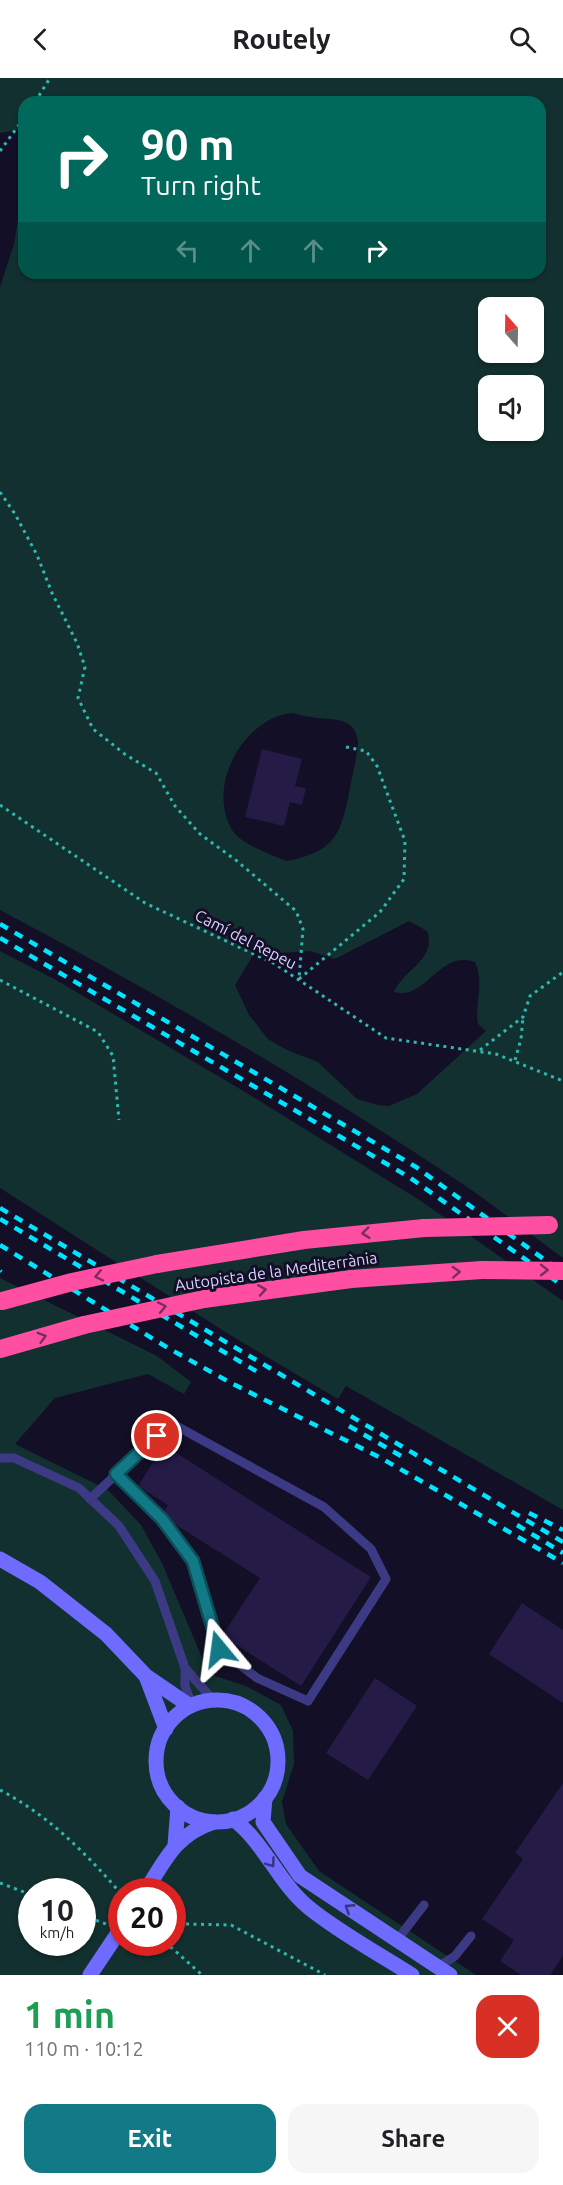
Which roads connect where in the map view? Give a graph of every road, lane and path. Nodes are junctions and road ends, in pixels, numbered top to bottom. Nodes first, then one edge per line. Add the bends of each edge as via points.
1 (50, 78) edge
2 (40, 96) edge
3 (18, 126) edge
4 (0, 151) edge
5 (0, 492) edge
6 (346, 747) dead end
7 (0, 805) edge
8 (563, 972) edge
9 (299, 979) junction
10 (0, 980) edge
11 (523, 1017) junction
12 (480, 1050) junction
13 (514, 1060) junction
14 (563, 1081) edge
15 (119, 1120) dead end
16 (556, 1225) edge
17 (563, 1271) edge
18 (1, 1301) edge
19 (0, 1349) edge
20 (0, 1458) edge
21 (116, 1474) junction
22 (90, 1498) junction
23 (0, 1559) edge
24 (185, 1668) junction
25 (146, 1676) junction
26 (213, 1700) junction
27 (191, 1706) junction
28 (166, 1729) junction
29 (0, 1790) edge
30 (265, 1798) junction
31 (178, 1807) junction
32 (226, 1820) junction
33 (175, 1845) junction
34 (154, 1878) edge
35 (108, 1879) edge
36 (0, 1883) edge
37 (18, 1890) edge
38 (424, 1905) dead end
39 (186, 1924) edge
40 (471, 1936) dead end
41 (359, 1940) junction
42 (397, 1940) junction
43 (108, 1942) edge
44 (181, 1956) edge
45 (444, 1971) edge
46 (90, 1975) edge
47 (202, 1975) edge
48 (324, 1975) edge
49 (412, 1975) edge
50 (421, 1975) edge

1 - 2 path
3 - 4 path
5 - 9 path via 37,555 77,643 85,667 78,698 93,729 156,773 175,806 200,834 296,911 303,929
6 - 9 path via 366,751 377,766 405,841 404,879 380,912
7 - 9 path, Camí del Repeu via 145,903
8 - 11 path via 530,996
9 - 12 path, Camí del Repeu via 387,1038
10 - 15 path via 98,1032 113,1056
11 - 12 path
11 - 13 path
12 - 13 path, Camí del Repeu
13 - 14 path, Camí del Repeu
16 -> 18 highway, Autopista de la Mediterrània, bridge via 424,1228 304,1240 156,1264
19 -> 17 highway, Autopista de la Mediterrània, bridge via 84,1325 204,1299 351,1279 482,1270
20 - 22 lane via 14,1458 79,1488
21 - 21 lane via 171,1423 324,1507 371,1549 386,1579 308,1701 257,1678 219,1649 193,1561 162,1519
21 - 22 lane
22 - 24 lane via 118,1526 155,1581
23 - 25 street via 40,1582 106,1634
24 - 26 lane
24 - 27 lane
25 - 27 street
25 - 28 street
26 - 27 street
26 - 30 street via 247,1708 271,1732 278,1766
27 - 28 street
28 - 31 street via 157,1752 158,1776
29 - 35 path via 57,1828
30 - 32 street via 256,1808
42 -> 30 street via 300,1876 263,1822
31 - 32 street via 197,1818
31 - 33 street
32 - 33 street via 194,1828
32 -> 41 street via 244,1827 308,1907
33 - 34 street
36 - 37 path
38 - 42 lane
39 - 48 path via 231,1924
40 - 45 lane
41 - 42 street via 370,1935 390,1946
41 - 49 street
42 - 45 street
43 - 46 street, bridge
44 - 47 path
45 - 50 street

